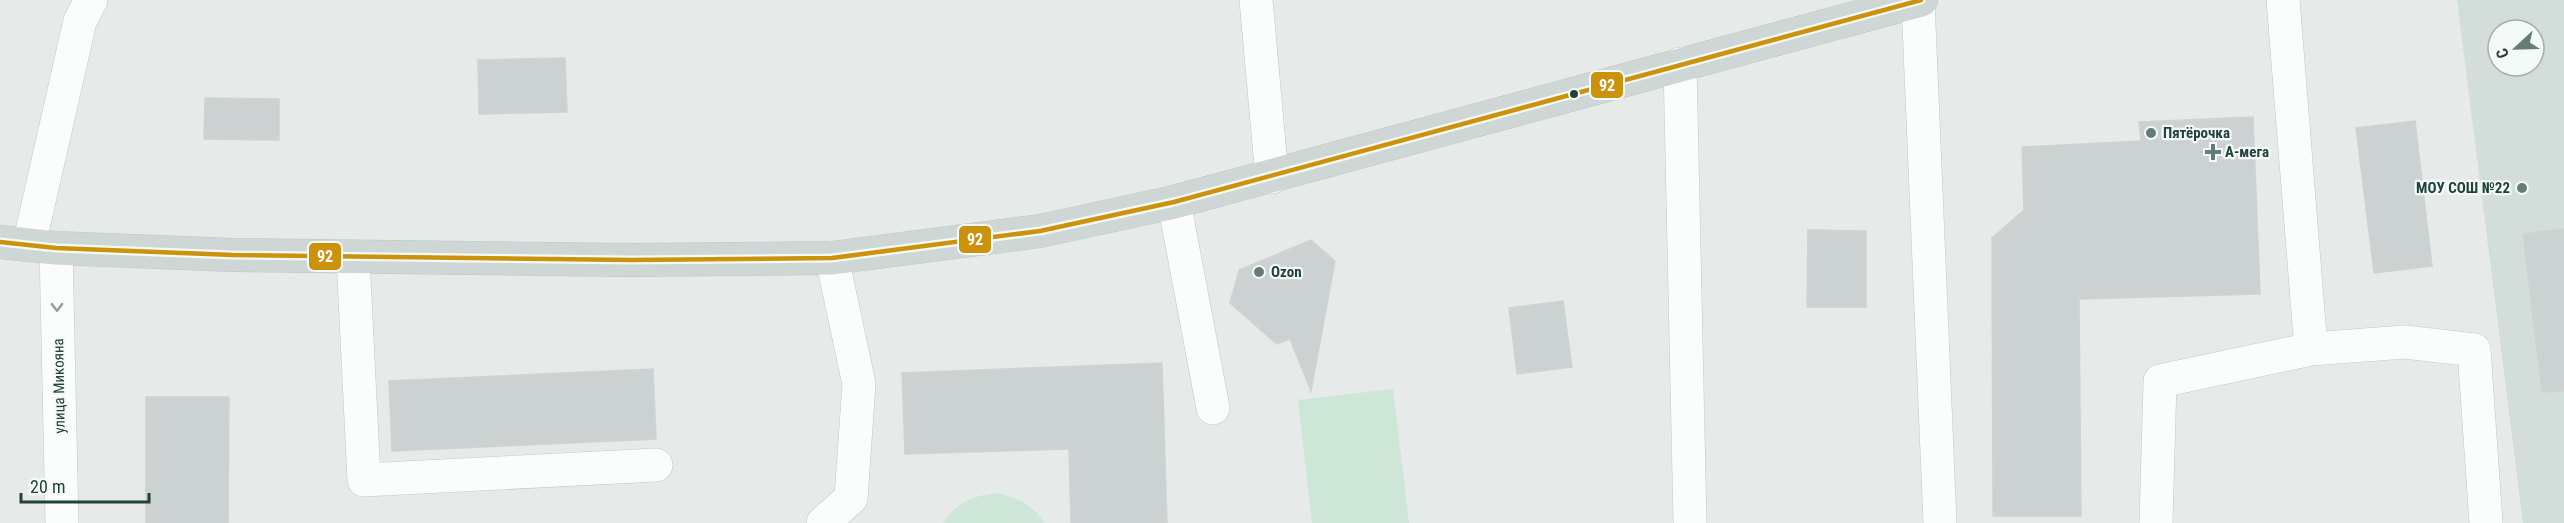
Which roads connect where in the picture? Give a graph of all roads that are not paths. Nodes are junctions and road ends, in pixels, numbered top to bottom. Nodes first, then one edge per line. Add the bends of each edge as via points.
1 (91, 0) edge
2 (1256, 0) edge
3 (1920, 0) edge
4 (2283, 0) edge
5 (1680, 64) junction
6 (1272, 177) junction
7 (1174, 202) junction
8 (28, 245) edge
9 (353, 257) junction
10 (832, 258) junction
11 (2311, 349) junction
12 (1213, 408) dead end
13 (656, 465) dead end
14 (62, 523) edge
15 (823, 523) edge
16 (1690, 523) edge
17 (1940, 523) edge
18 (2156, 523) edge
19 (2486, 523) edge

1 - 8 street, улица Микояна via 80,21
2 - 6 street
3 - 5 main road
3 - 17 street
4 - 11 street
5 - 6 main road
5 - 16 street
6 - 7 main road
7 - 10 main road via 1040,231
7 - 12 street
8 - 9 main road
8 -> 14 street, улица Микояна
9 - 10 main road
9 - 13 street via 364,480
10 - 15 street via 859,384 851,498
11 - 18 street via 2160,381
11 - 19 street via 2405,342 2474,350

